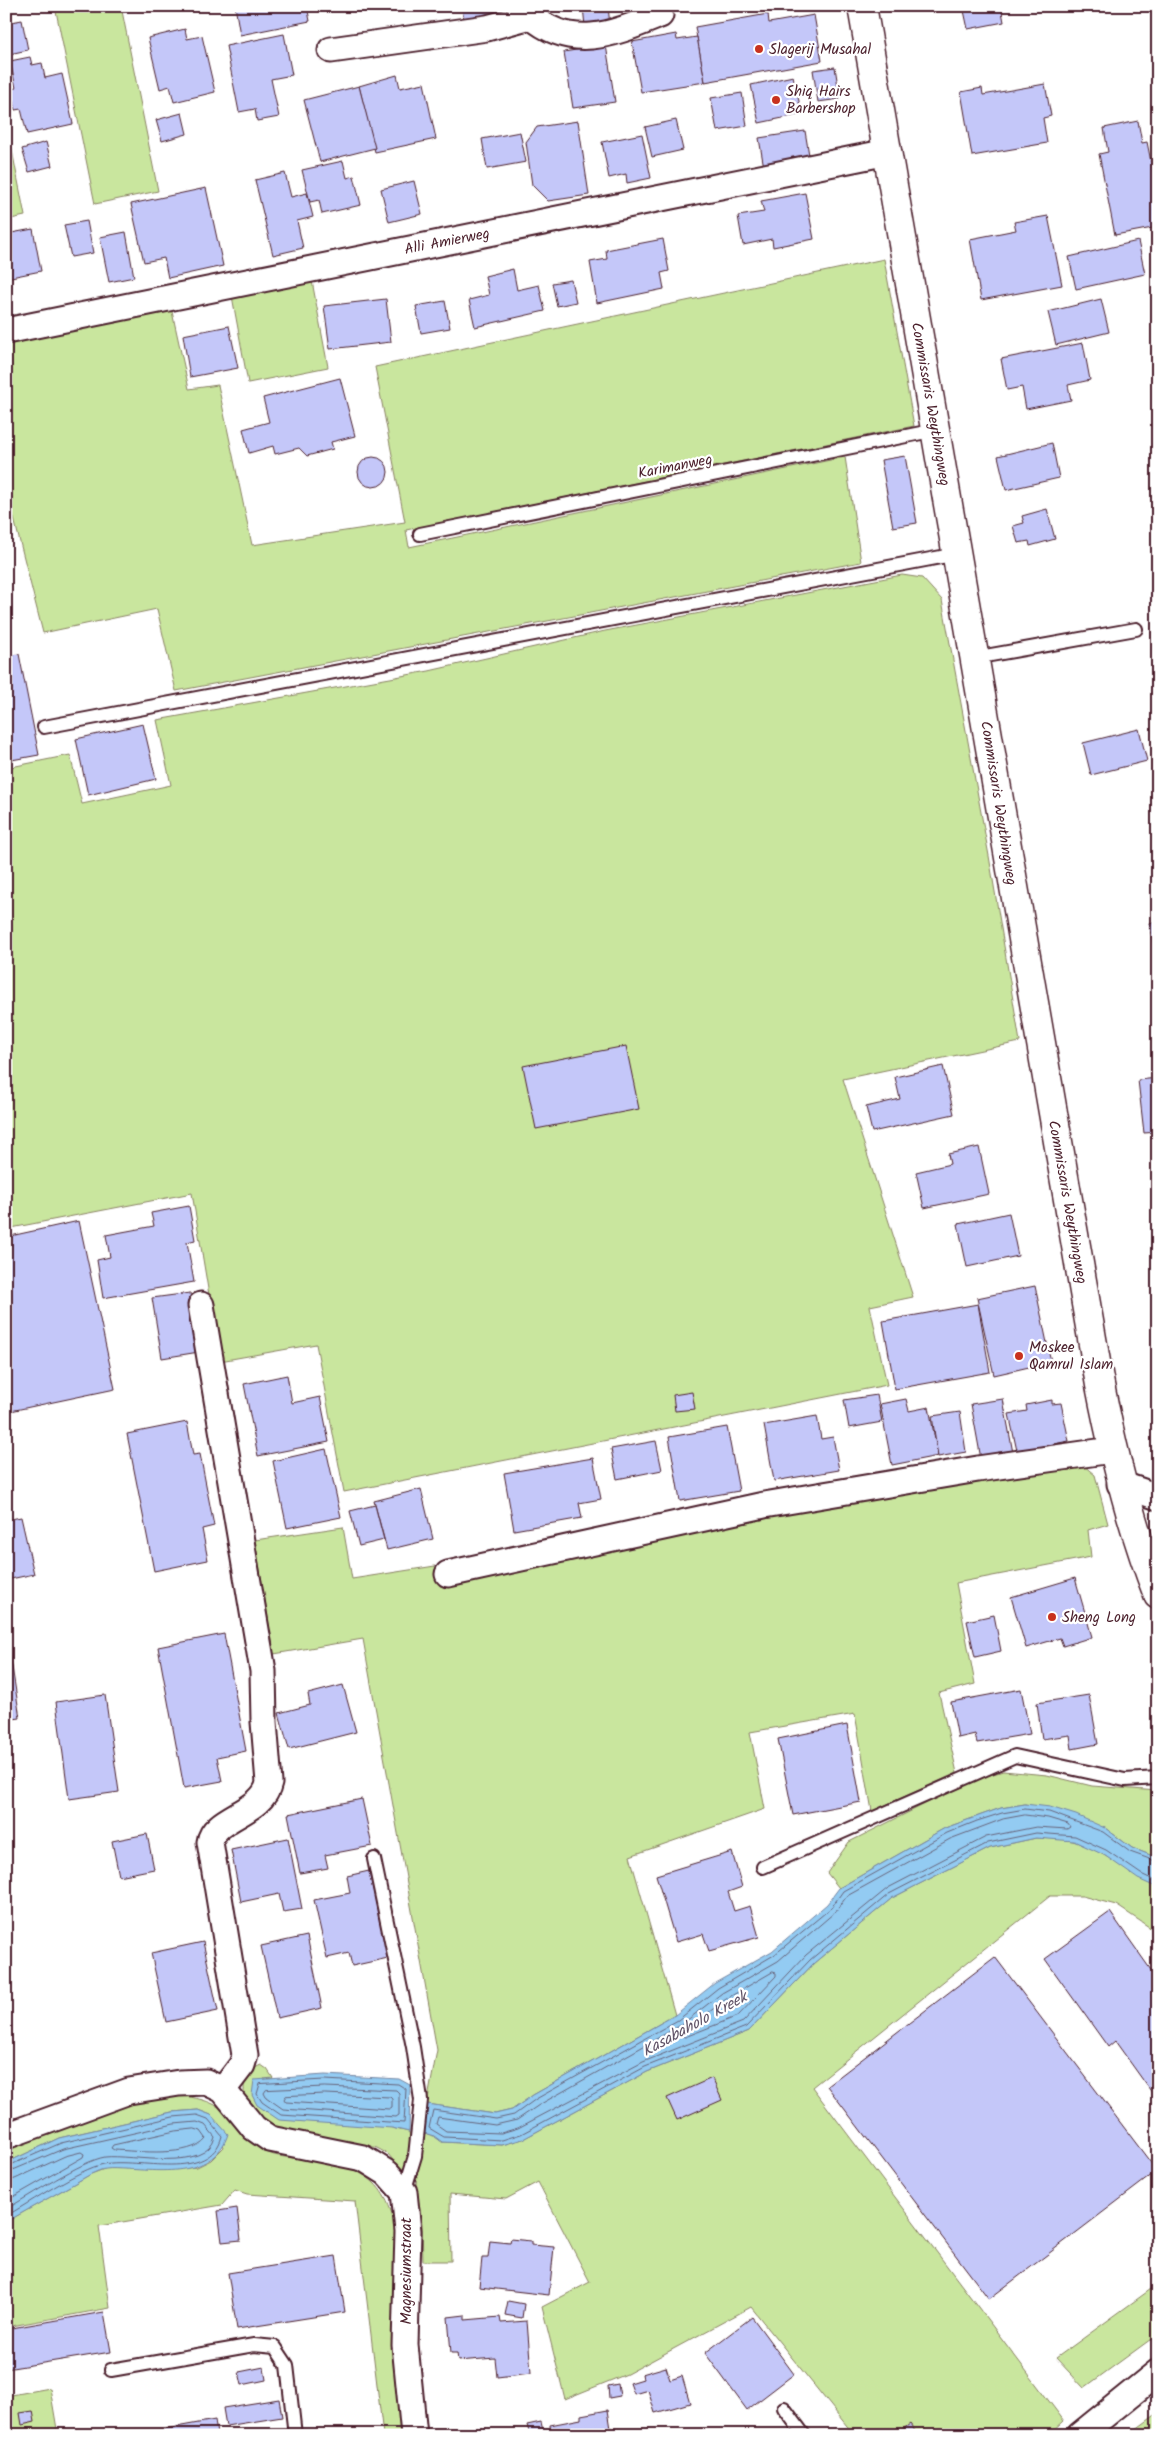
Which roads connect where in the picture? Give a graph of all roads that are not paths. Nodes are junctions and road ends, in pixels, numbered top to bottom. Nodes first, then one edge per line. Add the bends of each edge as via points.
1 (862, 6) edge
2 (530, 11) edge
3 (660, 15) dead end
4 (331, 50) dead end
5 (888, 152) junction
6 (6, 330) edge
7 (936, 430) junction
8 (420, 534) dead end
9 (957, 554) junction
10 (1136, 629) dead end
11 (974, 658) junction
12 (44, 727) dead end
13 (200, 1305) dead end
14 (1112, 1450) junction
15 (1120, 1484) junction
16 (1158, 1497) edge
17 (448, 1574) dead end
18 (1158, 1595) edge
19 (1158, 1778) edge
20 (374, 1859) dead end
21 (764, 1867) dead end
22 (223, 2090) junction
23 (6, 2136) edge
24 (404, 2192) junction
25 (111, 2370) dead end
26 (1158, 2372) edge
27 (784, 2408) dead end
28 (295, 2435) edge
29 (414, 2435) edge
30 (804, 2435) edge
31 (1080, 2435) edge

1 - 5 main road, Commissaris Weythingweg
2 - 3 street via 544,27 585,37 615,32
2 - 4 street via 487,28
5 - 6 street, Alli Amierweg
5 - 7 main road, Commissaris Weythingweg
7 - 8 lane, Karimanweg
7 - 9 main road, Commissaris Weythingweg
9 - 11 main road, Commissaris Weythingweg
9 - 12 lane
10 - 11 lane
11 - 14 main road, Commissaris Weythingweg
13 - 22 street via 263,1671 269,1784 262,1799 215,1831 210,1842 244,2055 242,2065
14 - 15 main road, Commissaris Weythingweg
14 - 17 street via 764,1505
15 - 16 street
15 - 18 main road, Commissaris Weythingweg
19 - 21 lane via 1125,1780 1015,1756
20 - 24 lane via 421,2100 415,2156
22 - 23 street via 206,2082 129,2090
22 - 24 street via 254,2128 270,2139 363,2158 387,2173
24 - 29 street, Magnesiumstraat via 408,2231 406,2345
25 - 28 lane via 254,2345 276,2347 287,2365
26 - 31 street
27 - 30 lane

